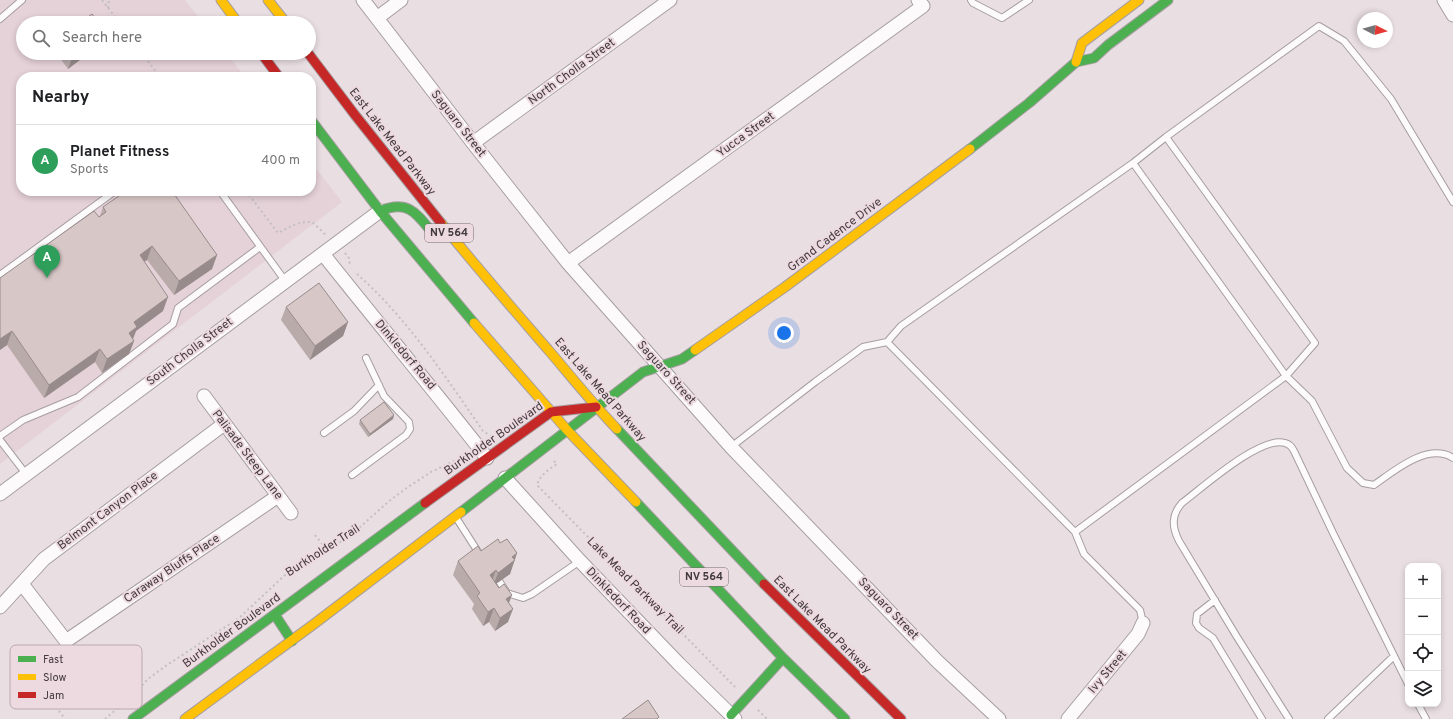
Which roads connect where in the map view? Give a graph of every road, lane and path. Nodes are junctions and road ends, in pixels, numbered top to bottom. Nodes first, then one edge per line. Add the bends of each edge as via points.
1 (22, 0) edge
2 (102, 0) edge
3 (109, 0) edge
4 (220, 0) edge
5 (268, 0) edge
6 (363, 0) edge
7 (401, 0) edge
8 (670, 0) edge
9 (1029, 0) edge
10 (1140, 0) edge
11 (1168, 0) edge
12 (1444, 0) edge
13 (974, 1) edge
14 (921, 3) edge
15 (108, 8) junction
16 (1453, 15) edge
17 (114, 16) edge
18 (233, 16) edge
19 (281, 16) edge
20 (377, 18) junction
21 (0, 19) edge
22 (147, 60) edge
23 (266, 60) edge
24 (313, 60) edge
25 (1076, 62) junction
26 (156, 72) edge
27 (275, 72) edge
28 (316, 127) edge
29 (1166, 137) junction
30 (473, 144) junction
31 (1133, 163) junction
32 (107, 196) edge
33 (224, 196) edge
34 (1453, 202) edge
35 (380, 211) junction
36 (441, 243) dead end
37 (260, 247) junction
38 (453, 252) dead end
39 (323, 254) junction
40 (468, 257) junction
41 (568, 263) junction
42 (0, 275) edge
43 (286, 282) junction
44 (887, 342) junction
45 (366, 358) dead end
46 (660, 366) junction
47 (1286, 376) junction
48 (379, 385) junction
49 (204, 396) dead end
50 (596, 407) junction
51 (551, 412) junction
52 (224, 424) junction
53 (568, 431) junction
54 (324, 432) dead end
55 (0, 436) edge
56 (493, 437) dead end
57 (0, 440) edge
58 (478, 446) junction
59 (731, 447) junction
60 (486, 458) junction
61 (1453, 458) edge
62 (557, 464) dead end
63 (26, 474) junction
64 (352, 475) dead end
65 (505, 478) junction
66 (0, 494) edge
67 (278, 496) junction
68 (291, 514) dead end
69 (455, 517) junction
70 (1076, 532) junction
71 (315, 535) dead end
72 (326, 550) junction
73 (483, 560) edge
74 (580, 561) junction
75 (492, 571) edge
76 (22, 584) junction
77 (1215, 600) junction
78 (0, 607) edge
79 (275, 615) junction
80 (1143, 623) joint
81 (292, 641) junction
82 (1394, 656) junction
83 (783, 658) junction
84 (1405, 678) edge
85 (142, 685) edge
86 (734, 686) dead end
87 (755, 707) dead end
88 (1420, 707) edge
89 (58, 709) edge
90 (116, 709) edge
91 (733, 717) edge
92 (65, 719) edge
93 (105, 719) edge
94 (133, 719) edge
95 (186, 719) edge
96 (767, 719) edge
97 (845, 719) edge
98 (901, 719) edge
99 (999, 719) edge
100 (1068, 719) edge
101 (1262, 719) edge
102 (1289, 719) edge
103 (1328, 719) edge
104 (1426, 719) edge

1 - 21 lane
2 - 15 path
3 - 15 path
4 - 18 main road
5 - 19 main road
6 - 20 street, Saguaro Street
7 - 20 street
8 - 30 street, North Cholla Street
9 - 13 lane via 1002,18
10 - 25 main road via 1082,43
11 - 25 main road, Grand Cadence Drive via 1094,58
12 - 16 street
14 - 41 street, Yucca Street
15 - 17 path
20 - 30 street, Saguaro Street
22 - 26 path
23 - 27 main road
24 - 40 main road, East Lake Mead Parkway / NV 564
25 - 46 main road, Grand Cadence Drive via 962,156 785,287 682,359
28 - 35 main road, NV 564
29 - 31 lane
29 - 34 lane via 1319,26 1344,41 1391,99
29 - 47 lane via 1315,343
30 - 41 street, Saguaro Street
31 - 44 lane via 901,326
31 - 47 lane
32 - 42 lane
33 - 37 lane
35 - 36 main road via 400,205 412,211
35 - 39 street, South Cholla Street
35 - 51 main road, NV 564
37 - 43 lane
37 - 55 lane via 178,308 173,324 78,397 23,420
38 - 40 main road
39 - 43 street, South Cholla Street
39 - 58 street, Dinkledorf Road
40 - 50 main road, East Lake Mead Parkway / NV 564
41 - 46 street, Saguaro Street
43 - 63 street, South Cholla Street
44 - 59 lane via 863,347
44 - 70 lane
45 - 48 lane
46 - 50 main road, Grand Cadence Drive via 643,372
46 - 59 street, Saguaro Street
47 - 61 lane via 1312,401 1347,468 1363,483 1374,485 1402,465 1427,454 1446,453
47 - 70 lane
48 - 54 lane via 354,411
48 - 64 lane via 384,396 409,422 410,429 406,435
49 - 52 street, Palisade Steep Lane
50 - 51 main road, Burkholder Boulevard
50 - 53 main road
50 - 98 main road, East Lake Mead Parkway / NV 564 via 739,559
51 - 53 main road, NV 564
51 - 60 main road, Burkholder Boulevard
52 - 67 street, Palisade Steep Lane
52 - 76 street, Belmont Canyon Place via 44,559
53 - 65 main road
53 - 83 main road, NV 564
56 - 58 path, Burkholder Trail
57 - 63 lane
58 - 60 street, Dinkledorf Road
58 - 72 path, Burkholder Trail via 408,487 349,536
59 - 99 street, Saguaro Street via 938,661
60 - 79 main road, Burkholder Boulevard via 359,557
62 - 86 path, Lake Mead Parkway Trail via 542,475 536,485
63 - 66 street, South Cholla Street
65 - 69 main road
65 - 74 street, Dinkledorf Road
67 - 68 street, Palisade Steep Lane
67 - 76 street, Caraway Bluffs Place via 66,641
69 - 73 lane
69 - 81 main road via 374,574
70 - 80 lane via 1084,554 1140,610
71 - 72 path
72 - 85 path, Burkholder Trail via 298,565 239,618 167,665
74 - 75 lane via 523,598 507,593
74 - 91 street, Dinkledorf Road
76 - 78 street, Belmont Canyon Place
77 - 82 lane via 1175,533 1175,512 1182,503 1240,459 1265,445 1286,443 1294,451
77 - 101 lane via 1197,614 1196,623 1213,638
77 - 102 lane
79 - 81 main road
79 - 94 main road, Burkholder Boulevard
80 - 100 street, Ivy Street via 1138,634
81 - 95 main road
82 - 84 lane
82 - 103 lane
83 - 91 main road
83 - 97 main road, NV 564
87 - 96 path
88 - 104 lane
89 - 92 path
90 - 93 path, Burkholder Trail

